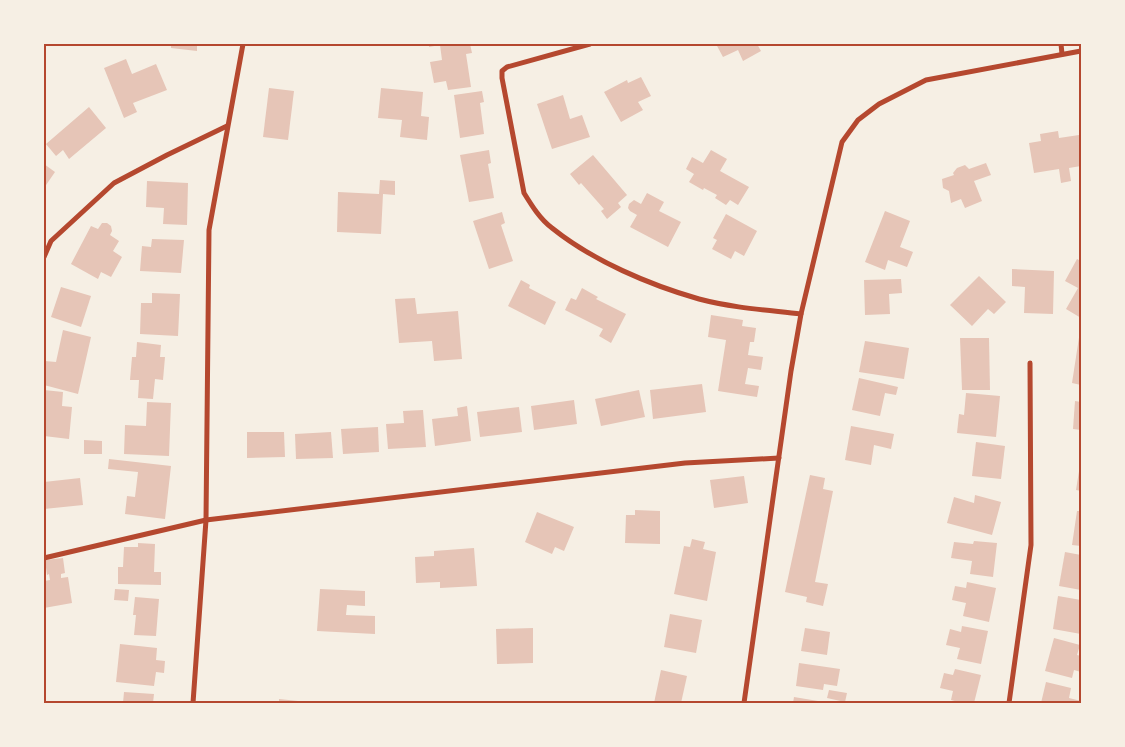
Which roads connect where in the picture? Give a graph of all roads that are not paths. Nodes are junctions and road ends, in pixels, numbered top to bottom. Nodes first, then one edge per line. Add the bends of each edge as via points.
1 (243, 44) edge
2 (590, 44) edge
3 (1061, 44) edge
4 (1081, 51) edge
5 (1062, 54) junction
6 (227, 126) junction
7 (44, 257) edge
8 (801, 314) junction
9 (1030, 363) dead end
10 (779, 458) junction
11 (206, 520) junction
12 (44, 558) edge
13 (193, 703) edge
14 (744, 703) edge
15 (1008, 703) edge

1 - 6 street
2 - 8 street via 502,71 524,193 533,208 552,228 588,253 659,286 700,299
3 - 5 street
4 - 5 street
5 - 8 street via 926,80 879,104 858,120 842,142
6 - 7 street via 114,183 51,242
6 - 11 street via 209,230
8 - 10 street
9 - 15 street via 1032,545
10 - 11 street via 685,463
10 - 14 street
11 - 12 street
11 - 13 street

